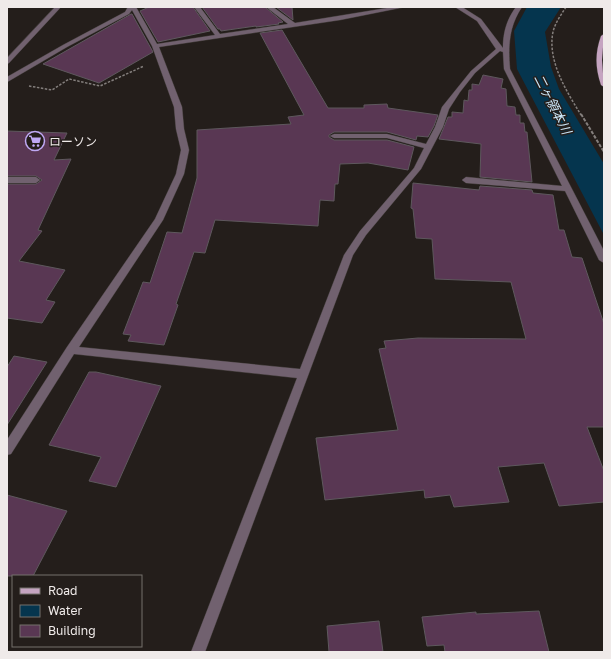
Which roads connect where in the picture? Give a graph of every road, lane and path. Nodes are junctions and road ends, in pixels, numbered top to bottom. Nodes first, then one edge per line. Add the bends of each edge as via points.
1 (58, 7) edge
2 (132, 7) edge
3 (196, 7) edge
4 (270, 7) edge
5 (402, 7) edge
6 (458, 7) edge
7 (519, 7) edge
8 (566, 7) edge
9 (293, 25) junction
10 (218, 36) junction
11 (604, 36) edge
12 (155, 46) junction
13 (502, 49) junction
14 (160, 58) junction
15 (7, 62) edge
16 (7, 80) edge
17 (22, 85) dead end
18 (604, 85) edge
19 (334, 136) dead end
20 (429, 147) junction
21 (604, 152) edge
22 (7, 180) edge
23 (36, 180) dead end
24 (466, 180) dead end
25 (568, 189) junction
26 (604, 260) edge
27 (71, 350) junction
28 (304, 374) junction
29 (7, 450) edge
30 (198, 652) edge

1 - 15 street
2 - 12 street
2 - 16 street via 127,13
3 - 10 street
4 - 9 street
5 - 9 street
6 - 13 street via 479,20
7 - 13 street via 507,31
8 - 21 path via 553,32 554,61 561,79
9 - 10 street
10 - 12 street
11 - 18 main road via 598,70
12 - 14 street
13 - 20 street via 473,72 458,91 445,109
13 - 25 street via 507,69
14 - 17 path via 100,86 69,79 52,90
14 - 27 street via 178,107 185,150 180,174 159,220
19 - 20 street via 387,136
20 - 28 street via 417,169 363,233 349,255
22 - 23 street
24 - 25 street
25 - 26 street
27 - 28 street
27 - 29 street
28 - 30 street

